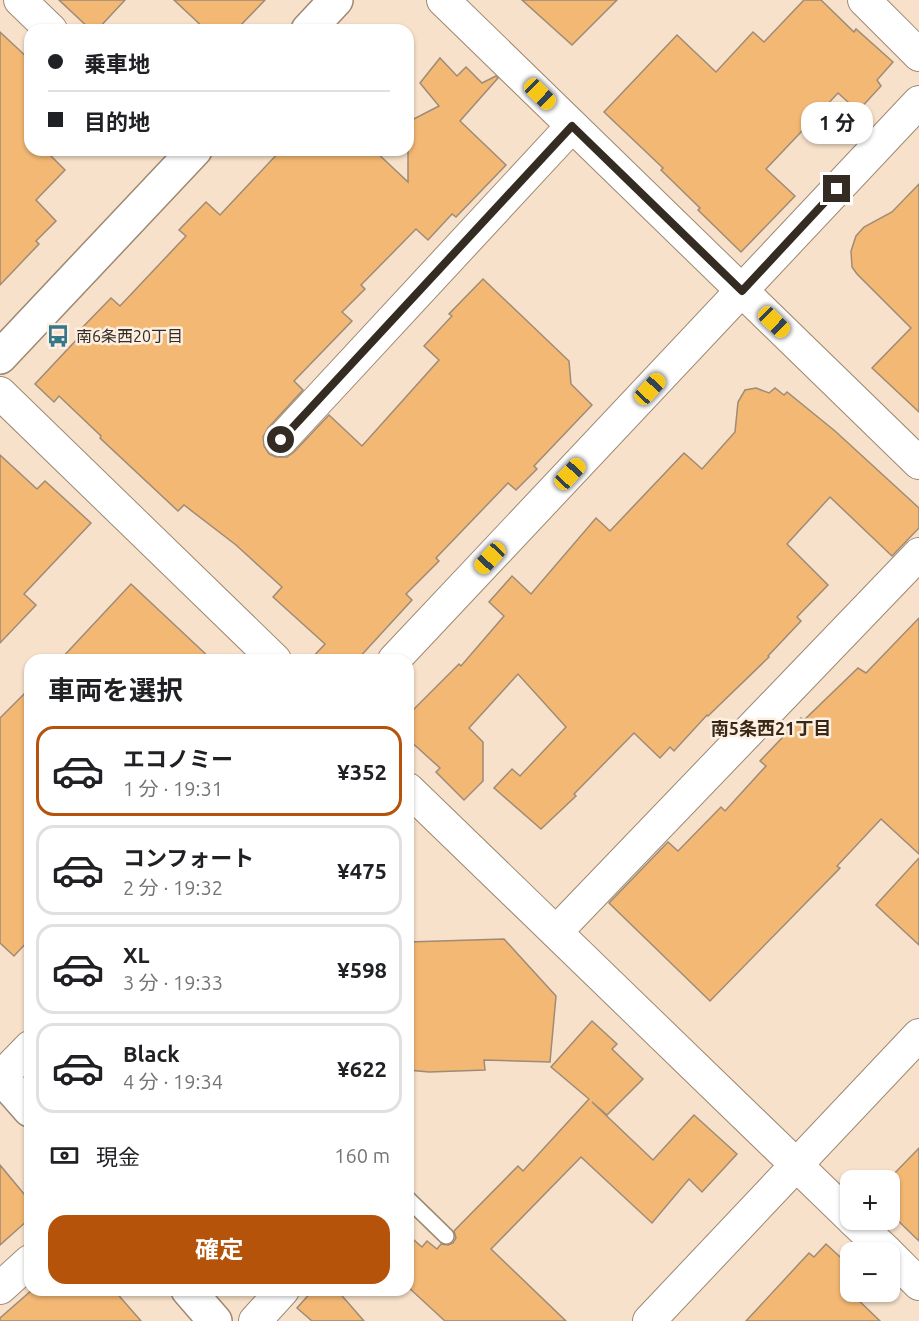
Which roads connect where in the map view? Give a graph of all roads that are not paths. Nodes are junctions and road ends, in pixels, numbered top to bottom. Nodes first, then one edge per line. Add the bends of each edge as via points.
1 (20, 0) edge
2 (336, 0) edge
3 (443, 0) edge
4 (864, 0) edge
5 (45, 24) edge
6 (314, 24) edge
7 (919, 55) edge
8 (919, 102) edge
9 (572, 126) junction
10 (182, 156) edge
11 (742, 291) junction
12 (0, 357) edge
13 (0, 393) edge
14 (281, 440) dead end
15 (919, 463) edge
16 (919, 554) edge
17 (269, 654) edge
18 (400, 654) edge
19 (414, 795) edge
20 (556, 932) junction
21 (919, 1035) edge
22 (24, 1053) edge
23 (1, 1076) edge
24 (24, 1103) edge
25 (796, 1165) junction
26 (414, 1205) edge
27 (840, 1207) edge
28 (863, 1230) edge
29 (446, 1236) dead end
30 (876, 1242) edge
31 (24, 1266) edge
32 (900, 1266) edge
33 (919, 1284) edge
34 (0, 1288) edge
35 (193, 1296) edge
36 (278, 1296) edge
37 (215, 1321) edge
38 (255, 1321) edge
39 (649, 1321) edge

1 - 5 street
2 - 6 street
3 - 9 street
4 - 7 street
8 - 11 street
9 - 11 street
9 - 14 street
10 - 12 street
11 - 15 street
11 - 18 street
13 - 17 street
16 - 20 street
19 - 20 street
20 - 25 street
21 - 25 street
22 - 23 street
23 - 24 street
25 - 27 street
25 - 39 street
26 - 29 lane
28 - 30 street
31 - 34 street
32 - 33 street
35 - 37 street
36 - 38 street

